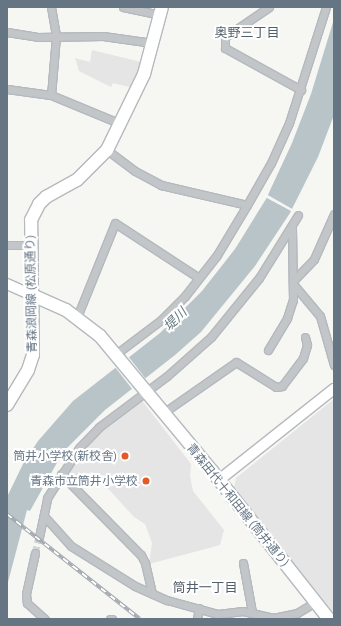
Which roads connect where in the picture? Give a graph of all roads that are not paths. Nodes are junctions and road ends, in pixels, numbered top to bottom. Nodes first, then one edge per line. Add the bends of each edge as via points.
1 (50, 7) edge
2 (123, 7) edge
3 (269, 7) edge
4 (326, 7) edge
5 (161, 11) edge
6 (7, 32) edge
7 (56, 36) junction
8 (153, 42) junction
9 (7, 89) edge
10 (301, 90) junction
11 (51, 95) junction
12 (121, 124) junction
13 (107, 150) junction
14 (248, 206) junction
15 (334, 214) edge
16 (298, 215) dead end
17 (292, 227) junction
18 (7, 245) edge
19 (30, 245) junction
20 (199, 278) junction
21 (294, 283) junction
22 (7, 284) edge
23 (32, 295) junction
24 (77, 317) junction
25 (306, 337) dead end
26 (268, 350) dead end
27 (117, 355) junction
28 (334, 365) edge
29 (334, 389) edge
30 (145, 390) junction
31 (7, 405) edge
32 (163, 414) junction
33 (61, 474) junction
34 (219, 480) junction
35 (44, 516) junction
36 (39, 537) tunnel mouth
37 (36, 553) tunnel mouth
38 (243, 563) dead end
39 (152, 593) junction
40 (315, 602) junction
41 (199, 608) junction
42 (252, 612) junction
43 (38, 616) edge
44 (273, 618) edge
45 (45, 619) edge
46 (197, 619) edge
47 (329, 619) edge

1 - 7 street
2 - 5 street
3 - 10 street via 225,37 225,48
4 - 10 street
5 - 8 main road, 青森浪岡線 (松原通り)
6 - 7 street via 38,37
7 - 8 street via 103,36
7 - 11 street
8 - 12 main road, 青森浪岡線 (松原通り) via 144,74
9 - 11 street
10 - 14 street via 274,158
11 - 12 street
12 - 13 main road, 青森浪岡線 (松原通り)
13 - 14 street via 135,171 161,185
13 - 19 main road, 青森浪岡線 (松原通り) via 77,180 46,197 39,204 29,227
14 - 20 street
15 - 21 street via 314,259
16 - 17 street
17 - 21 street
17 - 30 street via 226,320 190,356
18 - 19 street
19 - 23 main road, 青森浪岡線 (松原通り)
20 - 24 street via 115,223
20 - 27 street via 172,310
21 - 26 street via 290,311
21 - 28 street via 320,316
22 - 23 street
23 - 24 main road, 青森田代十和田線 (筒井通り)
23 - 31 main road, 青森浪岡線 (松原通り) via 32,360
24 - 27 main road, 青森田代十和田線 (筒井通り)
25 - 32 street via 307,345 303,358 282,386 276,387 236,362
27 - 30 main road, 青森田代十和田線 (筒井通り)
29 - 34 street
30 - 32 main road, 青森田代十和田線 (筒井通り)
30 - 33 street via 99,427 79,448
32 - 34 main road, 青森田代十和田線 (筒井通り)
33 - 35 street via 44,505
33 - 39 street via 141,555
34 - 40 main road, 青森田代十和田線 (筒井通り)
35 - 36 street
35 - 39 street via 71,546
37 - 43 street via 26,594 27,603
38 - 42 street
39 - 41 street
40 - 44 street via 297,613
40 - 47 main road, 青森田代十和田線 (筒井通り)
41 - 42 street via 218,614
41 - 46 street
42 - 44 street
43 - 45 street

